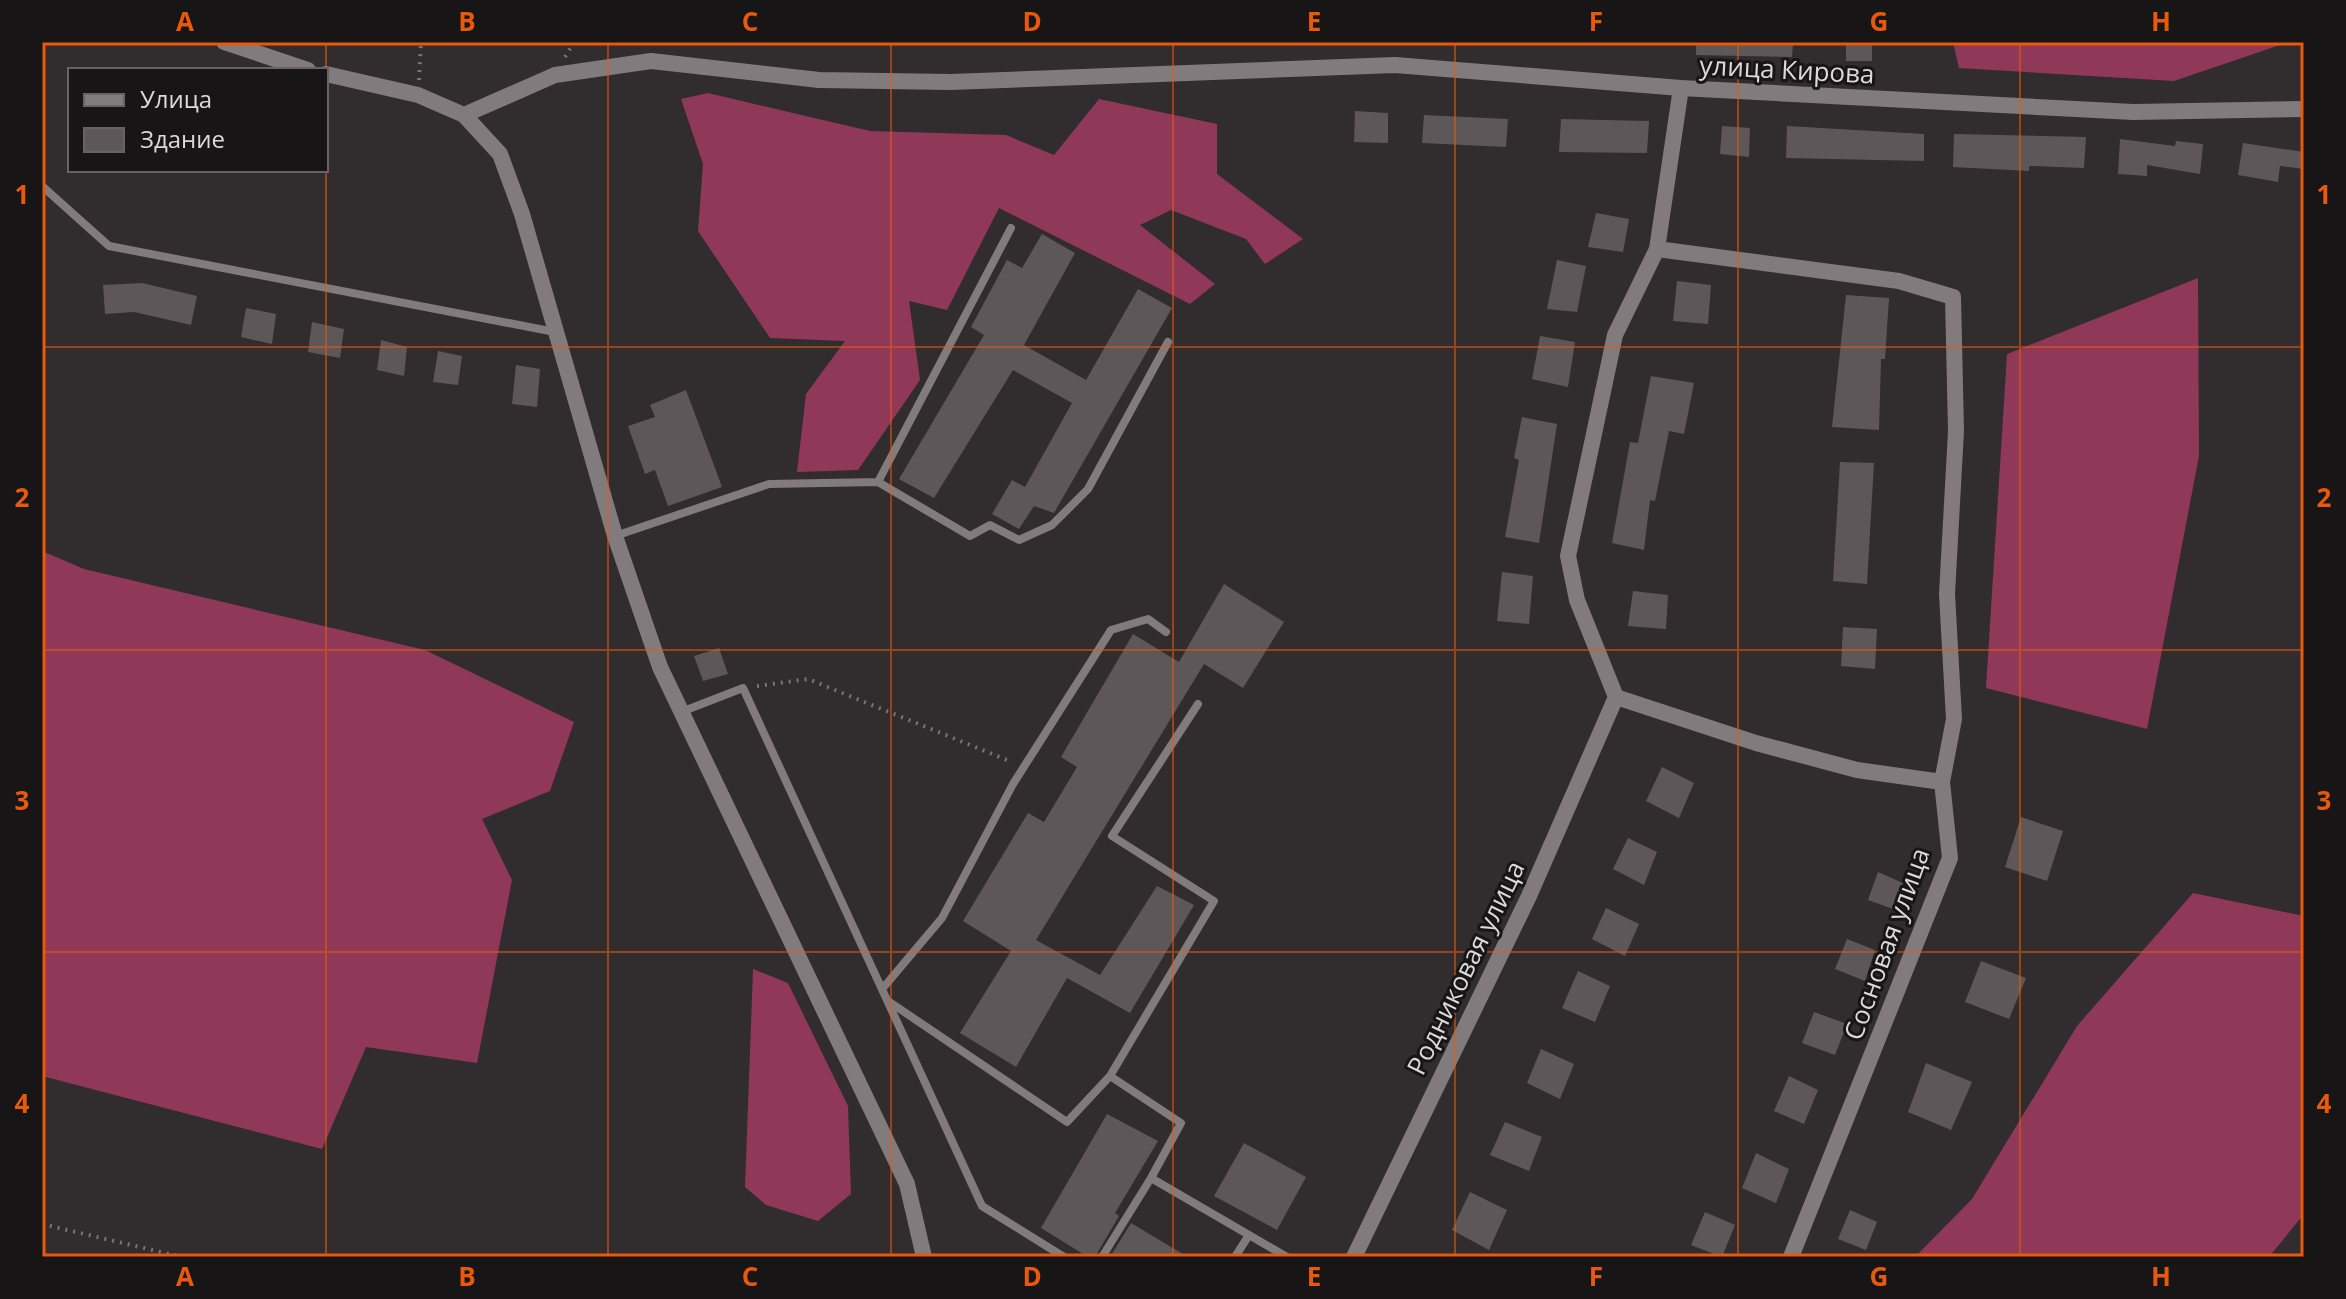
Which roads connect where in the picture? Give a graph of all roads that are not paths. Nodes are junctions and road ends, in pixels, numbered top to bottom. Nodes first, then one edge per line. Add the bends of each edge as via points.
1 (224, 42) edge
2 (302, 68) edge
3 (328, 74) edge
4 (1681, 88) junction
5 (2304, 109) edge
6 (464, 115) junction
7 (42, 186) edge
8 (1011, 228) dead end
9 (1657, 249) junction
10 (555, 332) junction
11 (1168, 342) dead end
12 (878, 482) junction
13 (615, 536) junction
14 (1166, 632) dead end
15 (1616, 697) junction
16 (1198, 704) dead end
17 (681, 712) junction
18 (1942, 782) junction
19 (883, 988) junction
20 (891, 1003) junction
21 (1110, 1076) junction
22 (1151, 1178) junction
23 (1249, 1235) junction
24 (924, 1257) edge
25 (1064, 1257) edge
26 (1102, 1257) edge
27 (1235, 1257) edge
28 (1287, 1257) edge
29 (1354, 1257) edge
30 (1791, 1257) edge

1 - 2 street
3 - 6 street via 418,95
4 - 5 street, улица Кирова via 2133,112
4 - 6 street, улица Кирова via 1395,65 951,82 819,80 651,61 555,75
4 - 9 street
6 - 10 street via 500,154
7 - 10 lane via 109,246
8 - 12 lane
9 - 15 street via 1615,335 1568,556 1577,600
9 - 18 street, Сосновая улица via 1899,281 1953,297 1956,431 1947,594 1954,719
10 - 13 street
11 - 12 lane via 1088,489 1052,525 1019,540 990,525 970,536
12 - 13 lane via 769,484
13 - 17 street
14 - 19 lane via 1148,619 1111,630 1024,767 942,918
15 - 18 street via 1857,770
15 - 29 street, Родниковая улица via 1529,896
16 - 21 lane via 1112,836 1214,901
17 - 19 lane via 743,688
17 - 24 street via 907,1184
18 - 30 street, Сосновая улица via 1950,858
19 - 20 lane
20 - 21 lane via 1067,1122
20 - 25 lane via 982,1206
21 - 22 lane via 1181,1123
22 - 23 lane
22 - 26 lane
23 - 27 lane
23 - 28 lane

